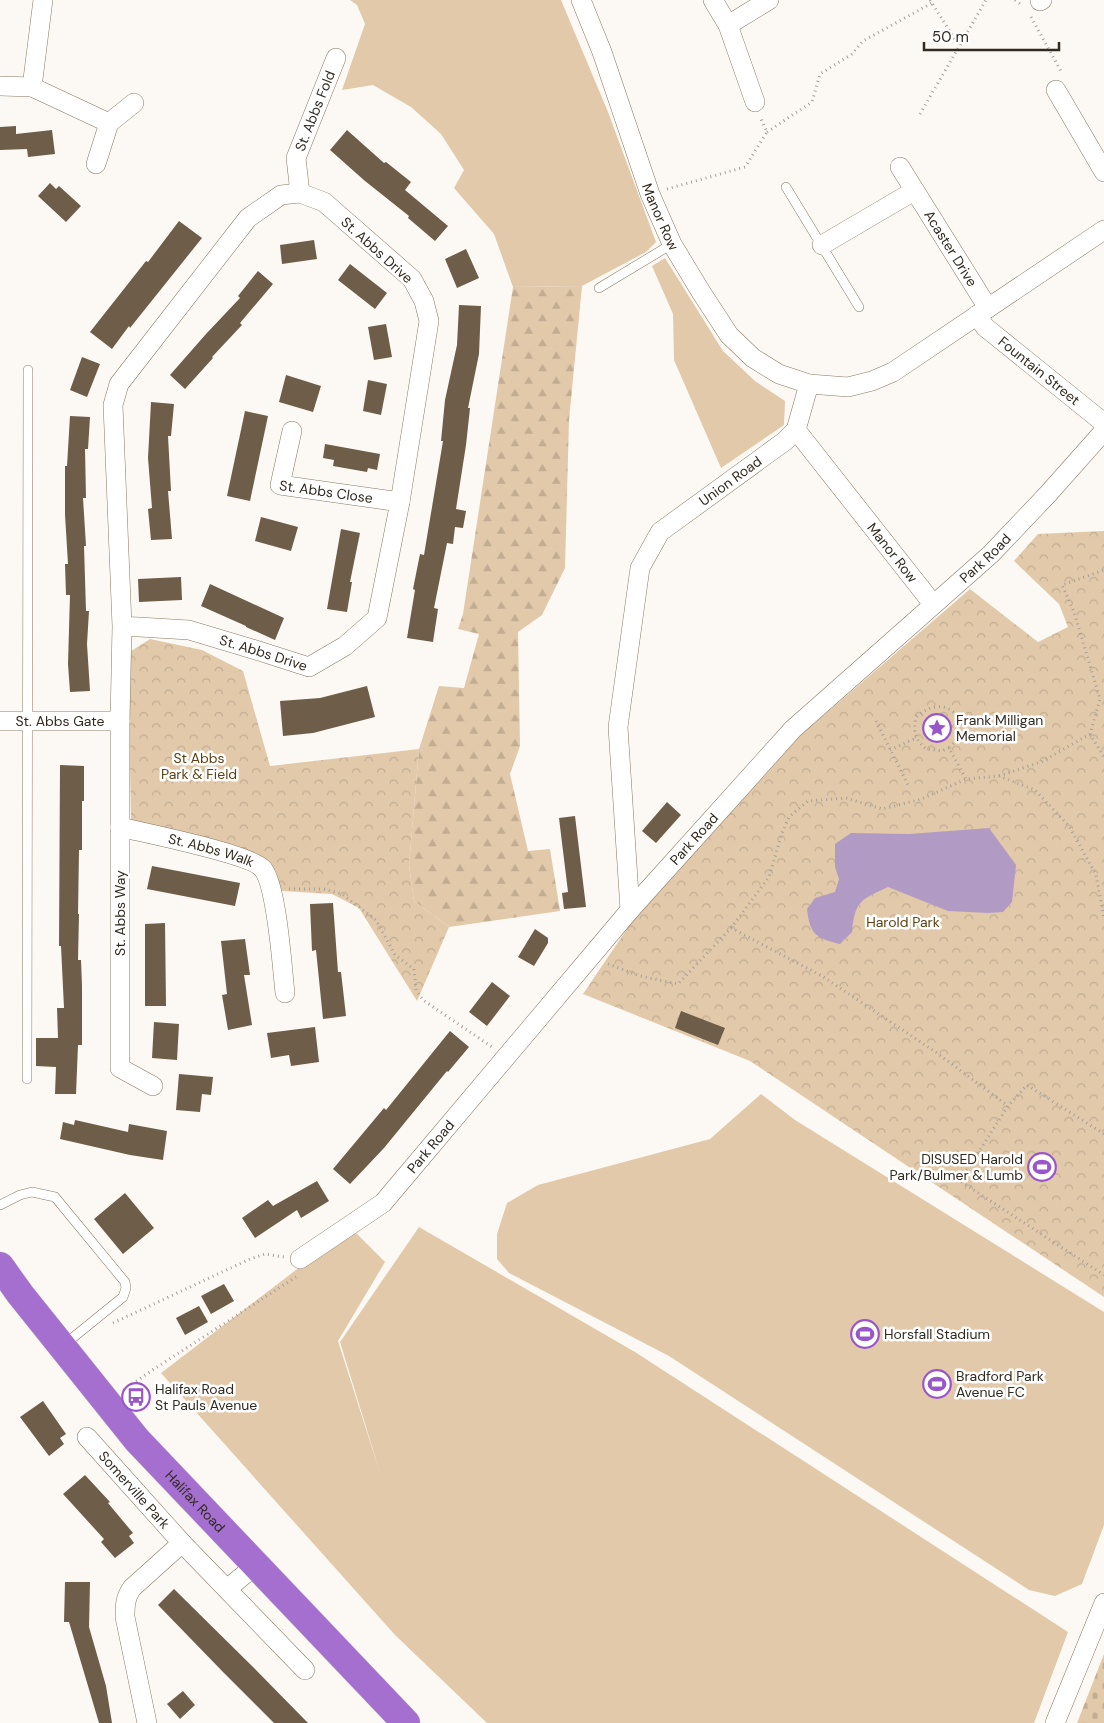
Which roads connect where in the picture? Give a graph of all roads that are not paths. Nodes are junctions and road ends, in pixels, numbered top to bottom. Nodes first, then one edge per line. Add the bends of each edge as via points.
1 (43, 0) edge
2 (581, 0) edge
3 (713, 0) edge
4 (769, 0) edge
5 (728, 25) junction
6 (336, 58) dead end
7 (0, 86) edge
8 (32, 87) junction
9 (1056, 90) road end
10 (755, 102) road end
11 (134, 103) dead end
12 (109, 123) junction
13 (96, 164) dead end
14 (900, 167) dead end
15 (1104, 172) edge
16 (786, 187) dead end
17 (914, 191) junction
18 (300, 193) junction
19 (1104, 230) edge
20 (672, 244) junction
21 (822, 245) junction
22 (599, 288) dead end
23 (859, 307) dead end
24 (982, 312) junction
25 (28, 370) dead end
26 (808, 384) junction
27 (1104, 424) edge
28 (796, 430) junction
29 (292, 431) dead end
30 (1104, 431) edge
31 (400, 502) junction
32 (933, 604) junction
33 (122, 626) junction
34 (0, 721) edge
35 (29, 721) junction
36 (120, 721) junction
37 (120, 827) junction
38 (630, 910) junction
39 (286, 993) dead end
40 (27, 1079) dead end
41 (153, 1086) dead end
42 (0, 1205) edge
43 (300, 1259) road end
44 (0, 1266) edge
45 (62, 1346) junction
46 (87, 1437) dead end
47 (182, 1543) junction
48 (256, 1565) junction
49 (227, 1589) junction
50 (1104, 1602) edge
51 (305, 1670) dead end
52 (147, 1723) edge
53 (406, 1723) edge
54 (1054, 1723) edge

1 - 8 street
2 - 20 street, Manor Row via 650,194
3 - 5 street
4 - 5 street
5 - 10 street
6 - 18 street, St. Abbs Fold via 296,158
7 - 8 street
8 - 12 street
9 - 15 street
11 - 12 street
12 - 13 street
14 - 17 street, Acaster Drive
16 - 21 lane
17 - 21 street
17 - 24 street, Acaster Drive
18 - 31 street, St. Abbs Drive via 331,208 412,279 424,301 429,320
18 - 33 street via 281,195 248,218 119,384 114,405
19 - 24 street
20 - 22 lane
20 - 26 street, Manor Row via 729,335 753,358 779,374
21 - 23 lane
24 - 26 street via 893,372 879,378 848,387
24 - 27 street, Fountain Street via 985,327
25 - 35 lane
26 - 28 street
28 - 32 street, Manor Row
28 - 38 street, Union Road via 786,441 660,532 640,568 618,727
29 - 31 street, St. Abbs Close via 279,489
30 - 32 street, Park Road via 991,554
31 - 33 street, St. Abbs Drive via 377,618 345,646 309,667 189,630
32 - 38 street, Park Road via 793,729
33 - 36 street
34 - 35 street, St. Abbs Gate
35 - 36 street, St. Abbs Gate
35 - 40 lane
36 - 37 street, St. Abbs Way
37 - 39 street, St. Abbs Walk via 241,857 262,868 272,890
37 - 41 street, St. Abbs Way via 120,1068
38 - 43 street, Park Road via 383,1203
42 - 45 lane via 32,1192 55,1197 125,1282 124,1297
44 - 45 highway, Halifax Road
45 - 48 highway, Halifax Road via 137,1440
46 - 47 street, Somerville Park
47 - 49 street, Somerville Park
47 - 52 street via 132,1588 125,1604
48 - 49 street
48 - 53 highway, Halifax Road
49 - 51 street, Somerville Park
50 - 54 street

